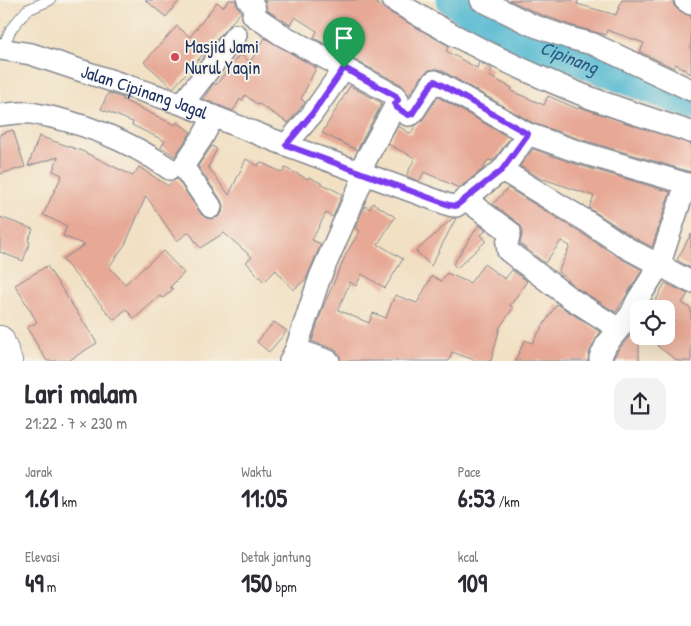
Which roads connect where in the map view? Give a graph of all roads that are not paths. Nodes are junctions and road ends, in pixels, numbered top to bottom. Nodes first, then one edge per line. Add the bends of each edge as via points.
1 (50, 0) edge
2 (248, 0) edge
3 (393, 0) edge
4 (481, 0) edge
5 (685, 0) edge
6 (691, 4) edge
7 (236, 36) dead end
8 (1, 49) edge
9 (344, 68) junction
10 (691, 90) edge
11 (182, 104) junction
12 (395, 106) junction
13 (0, 115) edge
14 (214, 116) junction
15 (691, 132) edge
16 (528, 134) junction
17 (286, 145) junction
18 (170, 169) dead end
19 (502, 170) junction
20 (362, 173) junction
21 (688, 184) edge
22 (465, 199) junction
23 (211, 206) dead end
24 (658, 266) junction
25 (691, 282) edge
26 (619, 329) junction
27 (0, 340) edge
28 (293, 355) edge
29 (8, 361) edge
30 (330, 361) edge
31 (600, 361) edge

1 - 8 lane via 27,10 11,29
2 - 9 street via 256,11 253,16
3 - 15 street via 505,61 583,95
4 - 10 street via 532,25 593,44
5 - 6 street
7 - 11 street
8 - 11 street, Jalan Cipinang Jagal via 31,54
9 - 12 street via 396,96
9 - 17 street
11 - 14 street, Jalan Cipinang Jagal
12 - 16 street via 408,115 412,114 435,81
12 - 20 street
13 - 18 street via 29,113 74,123 121,140
14 - 17 street, Jalan Cipinang Jagal
14 - 23 street via 184,165
16 - 19 street, Jalan Cipinang Jagal
16 - 21 street
17 - 20 street, Jalan Cipinang Jagal
19 - 22 street, Jalan Cipinang Jagal
19 - 24 street
20 - 22 street, Jalan Cipinang Jagal via 449,205 456,206
20 - 28 street
21 - 24 street
22 - 26 street via 510,232 508,251 570,298
24 - 25 street
24 - 26 street
26 - 31 street via 606,345
27 - 29 main road
28 - 30 street

